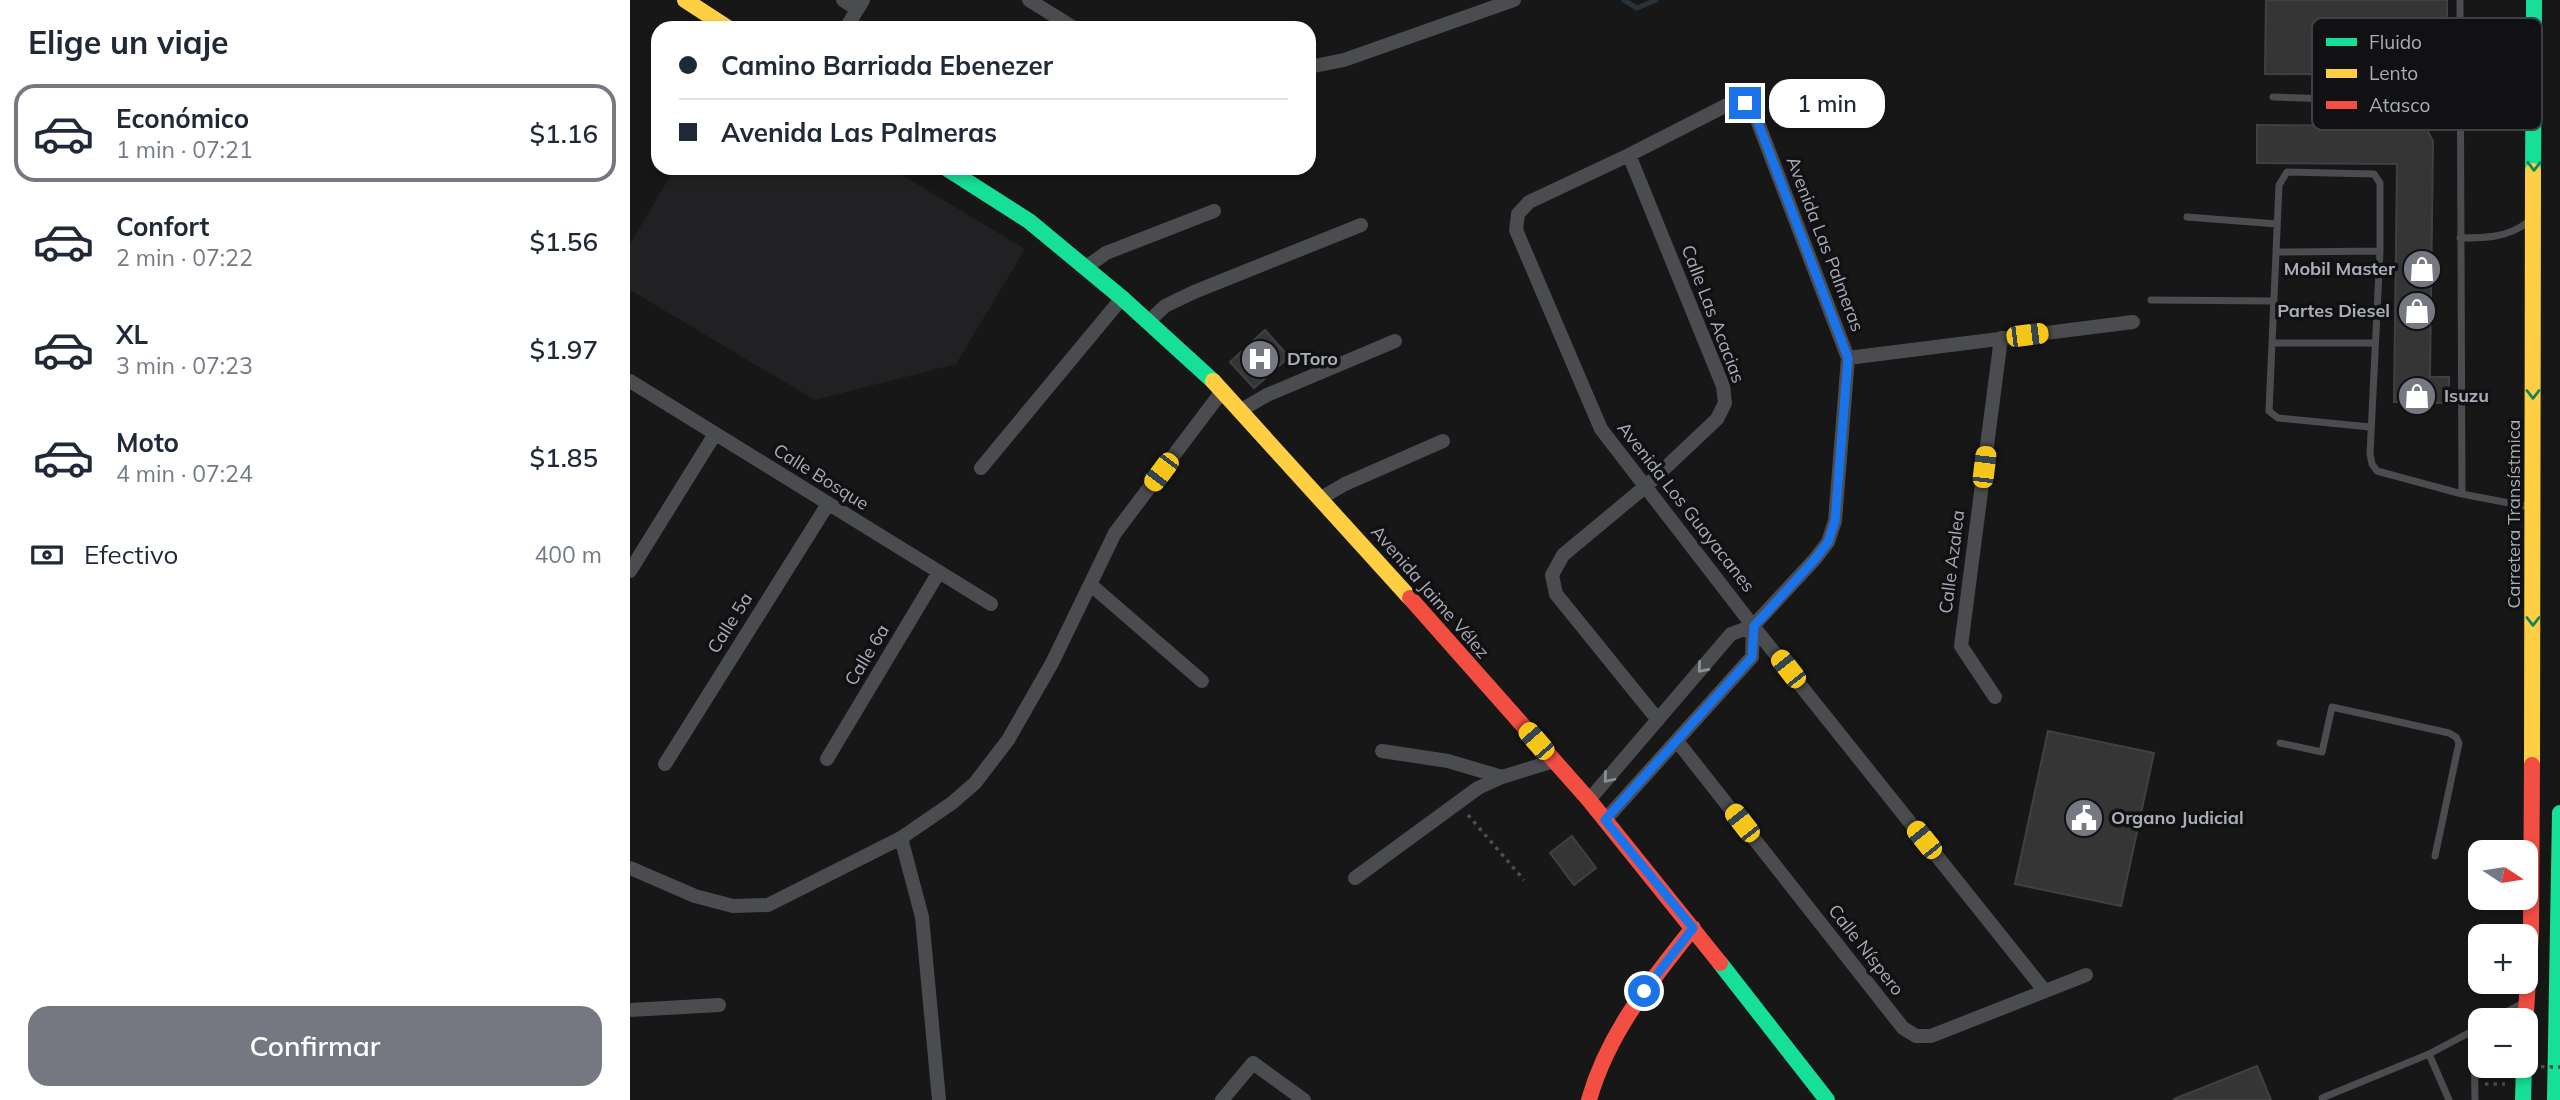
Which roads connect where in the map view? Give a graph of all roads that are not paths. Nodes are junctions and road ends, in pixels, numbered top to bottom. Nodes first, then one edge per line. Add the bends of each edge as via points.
1 (685, 0) edge
2 (843, 0) edge
3 (1029, 0) edge
4 (1514, 0) edge
5 (2460, 0) edge
6 (2535, 0) edge
7 (860, 5) edge
8 (2460, 18) edge
9 (2535, 18) edge
10 (718, 21) edge
11 (850, 21) edge
12 (1063, 21) edge
13 (1316, 66) edge
14 (2273, 97) dead end
15 (2312, 98) edge
16 (1745, 103) joint
17 (2459, 130) edge
18 (2534, 130) edge
19 (1629, 155) junction
20 (957, 175) edge
21 (1214, 211) dead end
22 (2187, 217) dead end
23 (2534, 217) junction
24 (2277, 223) junction
25 (1361, 225) dead end
26 (2460, 238) junction
27 (2381, 251) junction
28 (2276, 252) junction
29 (1085, 268) junction
30 (1122, 298) junction
31 (2151, 300) dead end
32 (2273, 301) junction
33 (1148, 322) junction
34 (2133, 322) dead end
35 (2001, 338) junction
36 (1395, 341) dead end
37 (2272, 343) junction
38 (2375, 343) junction
39 (1848, 358) junction
40 (630, 382) edge
41 (1223, 390) junction
42 (1241, 410) junction
43 (2371, 427) junction
44 (715, 434) junction
45 (1443, 441) dead end
46 (981, 468) dead end
47 (1646, 486) junction
48 (2462, 494) junction
49 (1321, 498) junction
50 (828, 504) junction
51 (2533, 507) junction
52 (630, 571) edge
53 (939, 572) junction
54 (1091, 584) junction
55 (991, 604) dead end
56 (1754, 626) junction
57 (1202, 681) dead end
58 (1995, 697) dead end
59 (1658, 720) junction
60 (1677, 741) junction
61 (2280, 743) dead end
62 (1382, 751) dead end
63 (827, 758) dead end
64 (1553, 761) junction
65 (665, 764) dead end
66 (1502, 777) junction
67 (1589, 800) junction
68 (2560, 813) edge
69 (1605, 820) junction
70 (901, 838) junction
71 (2435, 856) dead end
72 (630, 868) edge
73 (1355, 878) dead end
74 (1693, 928) junction
75 (2086, 975) dead end
76 (2044, 990) junction
77 (2526, 1001) junction
78 (719, 1005) dead end
79 (2513, 1008) edge
80 (2526, 1008) edge
81 (630, 1010) edge
82 (2468, 1033) edge
83 (2429, 1054) junction
84 (2476, 1078) edge
85 (2322, 1098) edge
86 (939, 1100) edge
87 (1222, 1100) edge
88 (1304, 1100) edge
89 (1589, 1100) edge
90 (1827, 1100) edge
91 (2449, 1100) edge
92 (2475, 1100) edge
93 (2556, 1100) edge

1 - 10 street
2 - 7 street
3 - 12 street
4 - 13 street
5 - 8 lane
6 - 9 street, Carretera Transístmica
7 - 11 street
14 - 15 lane
16 - 19 street, Avenida Los Guayacanes via 1727,105
16 - 39 street, Avenida Las Palmeras via 1757,120
17 - 26 lane
18 -> 23 street, Carretera Transístmica
19 - 47 street, Calle Las Acacias via 1723,386 1725,403 1717,419
19 - 47 street, Avenida Los Guayacanes via 1529,202 1518,214 1516,230 1601,429
20 - 29 street, Avenida Jaime Vélez via 1028,221
21 - 29 street via 1106,253
22 - 24 lane
23 - 26 lane via 2497,237
23 -> 51 street, Carretera Transístmica
24 - 27 lane via 2279,185 2287,172 2374,174 2381,191
24 - 28 lane
25 - 33 street via 1194,292 1165,306
26 - 48 lane
27 - 28 lane
27 - 38 lane
28 - 32 lane
29 - 30 street, Avenida Jaime Vélez
30 - 33 street, Avenida Jaime Vélez
30 - 46 street
31 - 32 lane
32 - 37 lane
33 - 41 street, Avenida Jaime Vélez
34 - 35 street
35 - 39 street
35 - 58 street, Calle Azalea via 1961,646
36 - 42 street
37 - 38 lane
37 - 43 lane via 2272,415
38 - 43 lane
39 - 56 street, Avenida Las Palmeras via 1835,521 1828,542
40 - 44 street, Calle Bosque
41 - 42 street, Avenida Jaime Vélez
41 - 54 street via 1115,533
42 - 49 street, Avenida Jaime Vélez
43 - 48 lane via 2370,454 2377,471
44 - 50 street, Calle Bosque
44 - 52 street
45 - 49 street
47 - 56 street, Avenida Los Guayacanes
47 - 59 street, Calle Las Acacias via 1563,555 1552,575 1556,594
48 - 51 lane
49 - 64 street, Avenida Jaime Vélez
50 - 53 street, Calle Bosque
50 - 65 street, Calle 5a
51 -> 77 street, Carretera Transístmica via 2531,933
53 - 55 street, Calle Bosque
53 - 63 street, Calle 6a
54 - 57 street
54 - 70 street via 1008,740 975,783
56 -> 59 street, Avenida Las Palmeras via 1731,634
56 - 60 street via 1752,657
56 - 76 street, Avenida Los Guayacanes
59 -> 67 street, Avenida Las Palmeras
60 - 69 street
60 - 76 street, Calle Níspero via 1903,1028 1916,1036 1931,1036
61 - 71 lane via 2322,752 2332,707 2456,737 2459,743
62 - 66 street via 1448,761
64 - 66 street
64 - 67 street, Avenida Jaime Vélez
66 - 73 street via 1478,789
67 - 69 street, Avenida Jaime Vélez
68 - 93 street
69 - 74 street, Avenida Jaime Vélez
70 - 72 street via 768,905 733,906 695,896
70 - 86 street via 922,917
74 - 89 street via 1618,1027
74 - 90 street, Avenida Jaime Vélez
75 - 76 street, Calle Níspero
77 - 79 lane
77 - 80 street, Carretera Transístmica
78 - 81 street
82 - 83 lane
83 - 85 lane
83 - 91 lane
84 - 92 lane
87 - 88 street via 1253,1063

